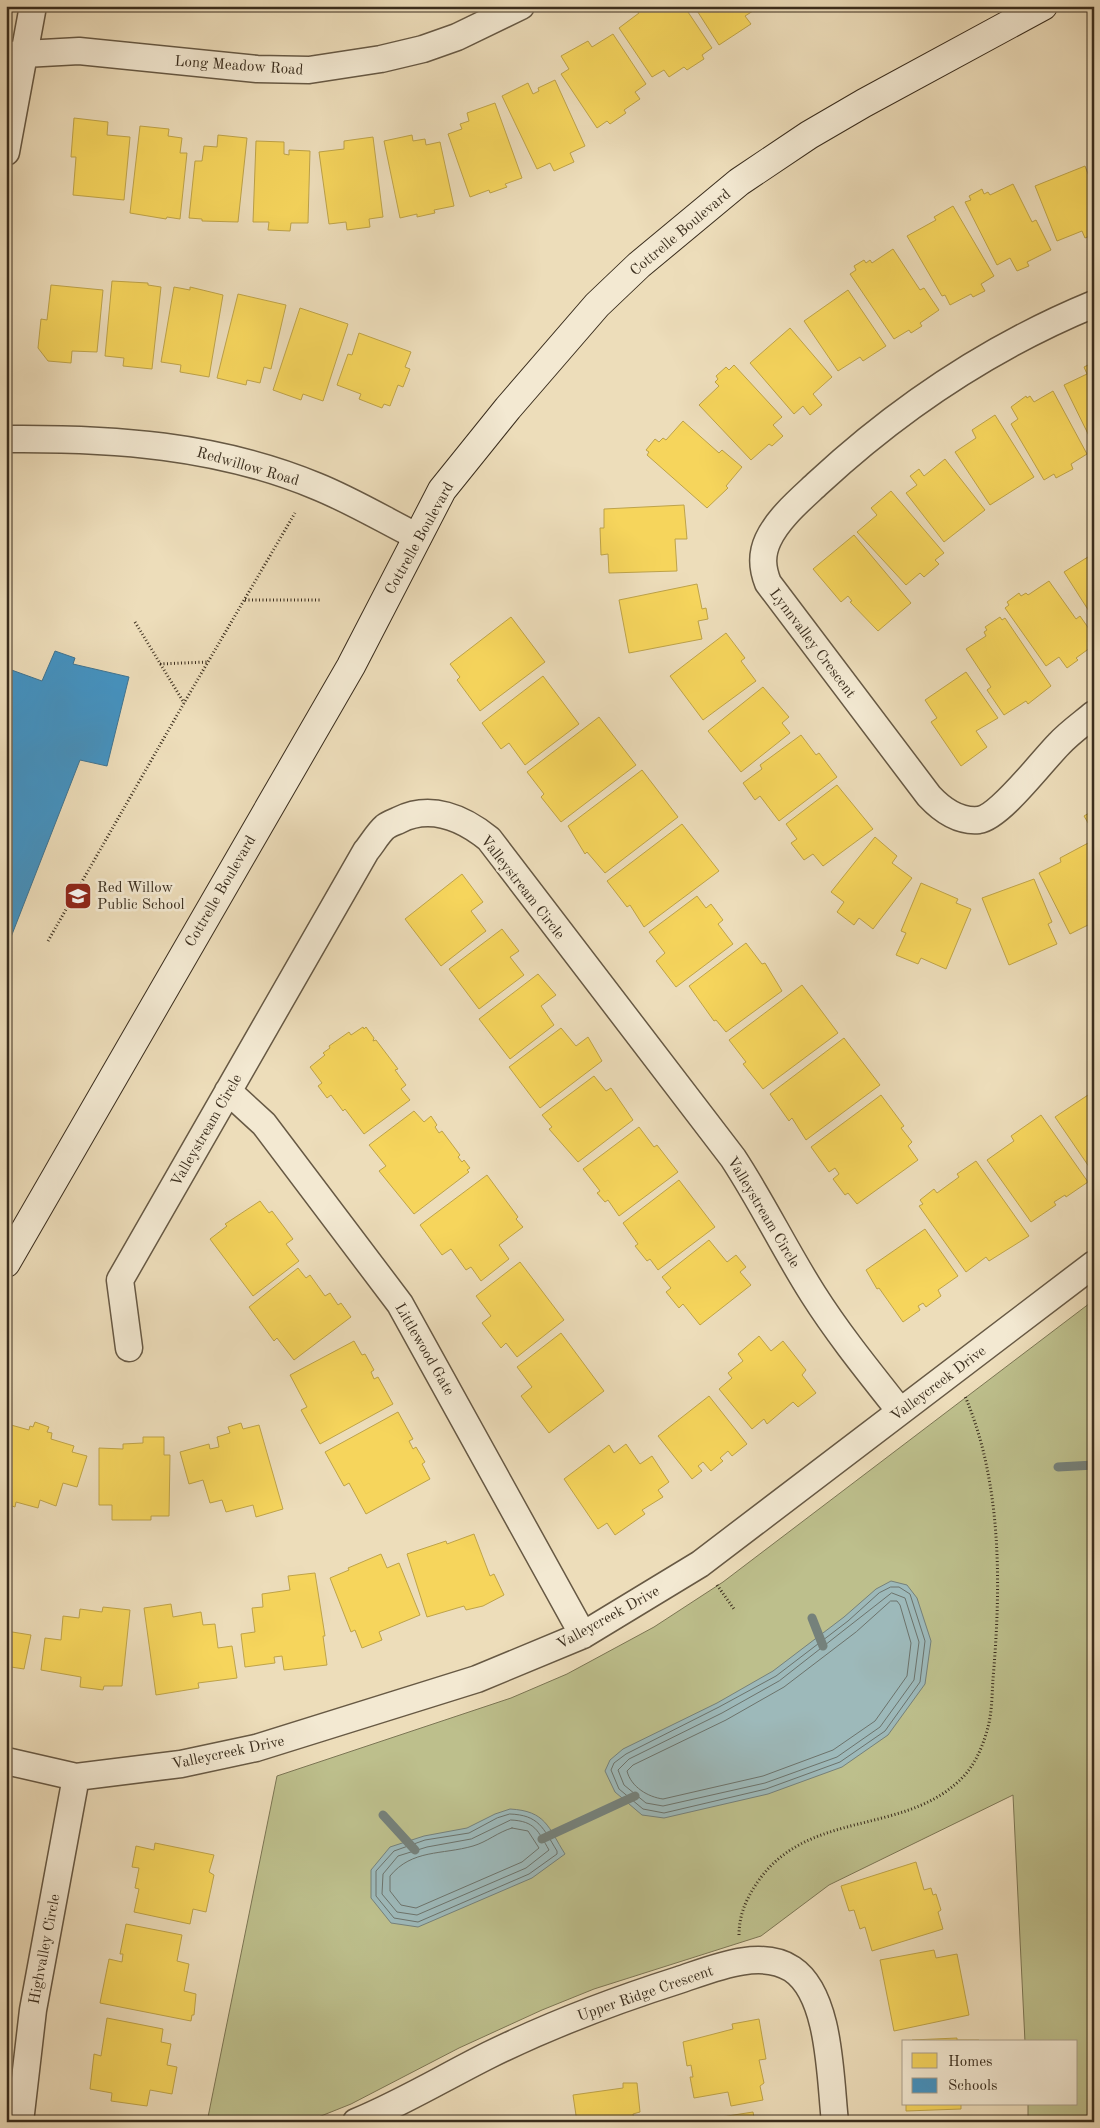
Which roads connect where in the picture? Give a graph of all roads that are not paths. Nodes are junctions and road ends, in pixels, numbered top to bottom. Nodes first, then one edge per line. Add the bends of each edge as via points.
1 (33, 6) edge
2 (521, 6) edge
3 (1043, 6) edge
4 (15, 54) edge
5 (6, 152) edge
6 (1094, 304) edge
7 (6, 439) edge
8 (418, 537) junction
9 (1094, 714) edge
10 (228, 1091) junction
11 (6, 1263) edge
12 (1094, 1264) edge
13 (129, 1348) dead end
14 (900, 1411) junction
15 (583, 1635) junction
16 (6, 1761) edge
17 (76, 1777) junction
18 (20, 2122) edge
19 (356, 2122) edge
20 (835, 2122) edge

1 - 4 street
2 - 4 street, Long Meadow Road via 457,37 423,49 310,70 257,69 79,51
3 - 8 main road, Cottrelle Boulevard via 809,135 739,182 690,222 604,298 554,352 442,490
4 - 5 street
6 - 9 street, Lynnvalley Crescent via 979,361 868,438 780,522 768,539 762,556 762,569 768,584 923,788 938,806 949,813 980,820 998,811 1060,742
7 - 8 street, Redwillow Road via 140,444 221,456 316,486
8 - 11 main road, Cottrelle Boulevard via 351,666
10 - 13 street, Valleystream Circle via 120,1280
10 - 14 street, Valleystream Circle via 366,851 386,826 410,814 434,812 459,819 488,839 733,1158 760,1198 812,1293
10 - 15 street, Littlewood Gate via 264,1124 400,1304
12 - 14 street, Valleycreek Drive
14 - 15 street, Valleycreek Drive via 700,1564
15 - 17 street, Valleycreek Drive via 477,1679 256,1748 181,1764
16 - 17 street, Valleycreek Drive
17 - 18 street, Highvalley Circle via 32,2010
19 - 20 street, Upper Ridge Crescent via 591,2009 745,1961 773,1961 792,1969 809,1986 819,2007

